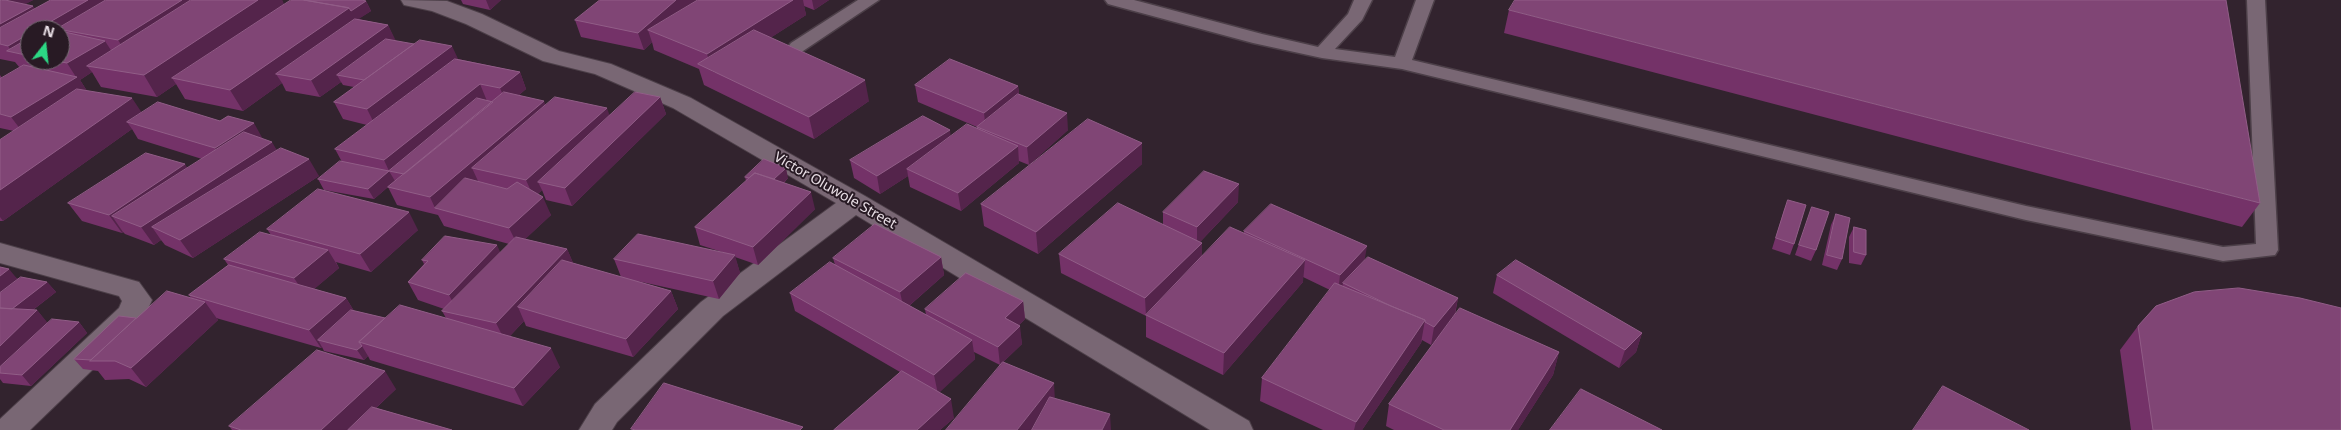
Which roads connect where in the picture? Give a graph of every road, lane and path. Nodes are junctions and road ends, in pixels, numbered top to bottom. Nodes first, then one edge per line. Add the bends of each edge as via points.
1 (412, 0) edge
2 (870, 0) edge
3 (1114, 0) edge
4 (1363, 0) edge
5 (1425, 0) edge
6 (2256, 0) edge
7 (797, 47) edge
8 (1322, 53) junction
9 (1402, 63) junction
10 (855, 202) junction
11 (0, 253) edge
12 (9, 430) edge
13 (595, 430) edge
14 (1236, 430) edge

1 - 10 street, Victor Oluwole Street via 474,19 551,56 603,68 682,103
2 - 7 lane
3 - 8 lane
4 - 8 lane via 1356,16
5 - 9 lane
6 - 9 lane via 2267,250 2223,254 2026,213
8 - 9 lane
10 - 13 street via 712,309 606,413
10 - 14 street, Victor Oluwole Street
11 - 12 street via 129,289 137,300 131,314

